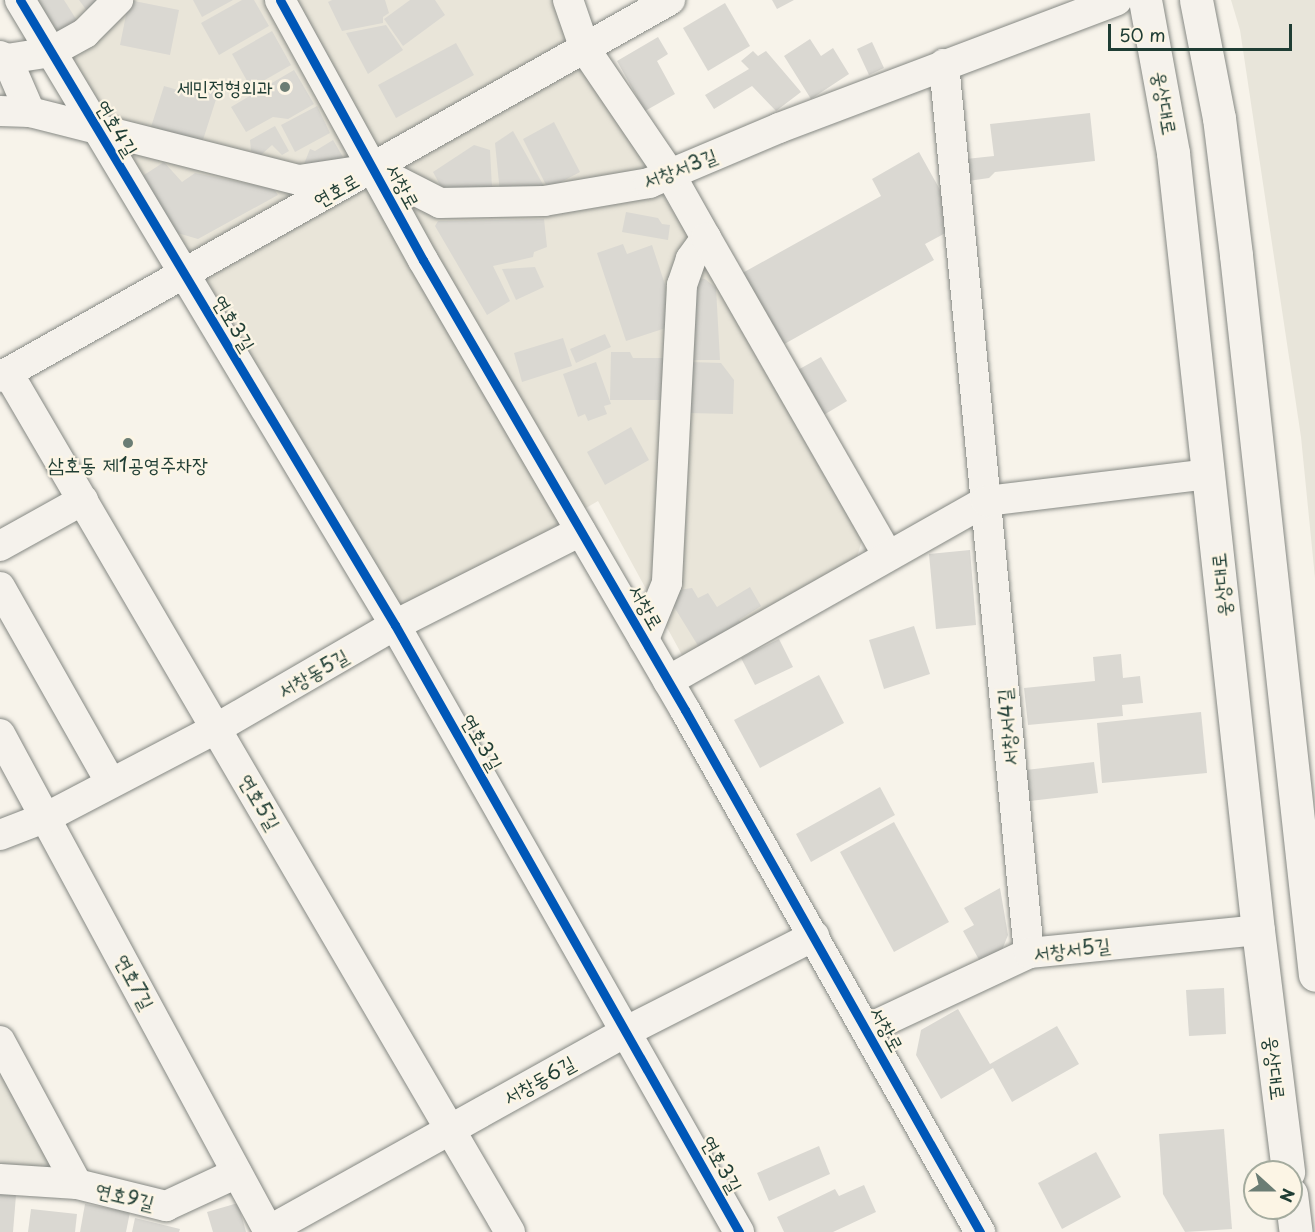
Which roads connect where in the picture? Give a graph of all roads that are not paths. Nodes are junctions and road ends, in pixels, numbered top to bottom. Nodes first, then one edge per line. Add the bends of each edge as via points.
1 (20, 0) edge
2 (118, 0) edge
3 (280, 0) edge
4 (568, 0) edge
5 (670, 0) edge
6 (1118, 0) edge
7 (1145, 0) edge
8 (1196, 0) edge
9 (585, 49) junction
10 (51, 52) junction
11 (4, 57) edge
12 (944, 64) junction
13 (0, 111) edge
14 (30, 112) junction
15 (97, 129) junction
16 (373, 169) junction
17 (670, 174) junction
18 (706, 238) junction
19 (184, 274) junction
20 (4, 375) edge
21 (1209, 474) junction
22 (83, 500) junction
23 (986, 501) junction
24 (581, 531) junction
25 (0, 546) edge
26 (888, 556) junction
27 (0, 587) edge
28 (395, 626) junction
29 (644, 639) junction
30 (668, 681) junction
31 (217, 728) junction
32 (0, 734) edge
33 (111, 783) junction
34 (46, 817) junction
35 (0, 835) edge
36 (1258, 930) junction
37 (814, 936) junction
38 (1029, 953) junction
39 (1315, 975) edge
40 (867, 1029) junction
41 (627, 1031) junction
42 (0, 1041) edge
43 (453, 1129) junction
44 (1287, 1160) edge
45 (237, 1173) junction
46 (0, 1179) edge
47 (77, 1184) junction
48 (268, 1232) edge
49 (510, 1232) edge
50 (739, 1232) edge
51 (980, 1232) edge

1 - 10 street, 연호4길
2 - 10 street via 85,33
3 - 16 street, 서창로
4 - 9 street
5 - 9 street, 연호로
6 - 12 street, 서창서3길
7 - 21 main road, 웅상대로 via 1173,153
8 - 39 main road via 1219,118 1233,232
9 - 16 street, 연호로
9 - 17 street
10 - 11 street
10 - 15 street, 연호4길
11 - 14 street
12 - 17 street, 서창서3길
12 - 23 street
13 - 14 street, 연호4길
14 - 15 street, 연호4길
15 - 16 street via 300,180
15 - 19 street, 연호4길
16 - 17 street, 서창서3길 via 440,203 544,201 649,183
16 - 19 street, 연호로
16 - 24 street, 서창로
17 - 18 street
18 - 26 street
18 - 29 street via 691,259 682,285 668,583
19 - 20 street, 연호로
19 - 28 street, 연호3길
20 - 22 street, 연호5길
21 - 23 street
21 - 36 main road, 웅상대로
22 - 25 street
22 - 31 street, 연호5길
23 - 26 street
23 - 38 street, 서창서4길
24 - 28 street, 서창동5길
24 - 29 street, 서창로
26 - 30 street
27 - 33 street
28 - 31 street, 서창동5길
28 - 41 street, 연호3길
29 - 30 street, 서창로
30 - 37 street, 서창로
31 - 33 street, 서창동5길
31 - 43 street, 연호5길
32 - 34 street, 연호7길
33 - 34 street, 서창동5길
34 - 35 street, 서창동5길
34 - 45 street, 연호7길
36 - 38 street, 서창서5길
36 - 44 main road, 웅상대로
37 - 40 street, 서창로
37 - 41 street, 서창동6길
38 - 40 street, 서창서5길
40 - 51 street, 서창로
41 - 43 street, 서창동6길
41 - 50 street, 연호3길
42 - 47 street, 연호9길
43 - 48 street, 서창동6길
43 - 49 street, 연호5길
45 - 47 street, 연호9길 via 166,1206
45 - 48 street, 연호7길
46 - 47 street, 연호9길

